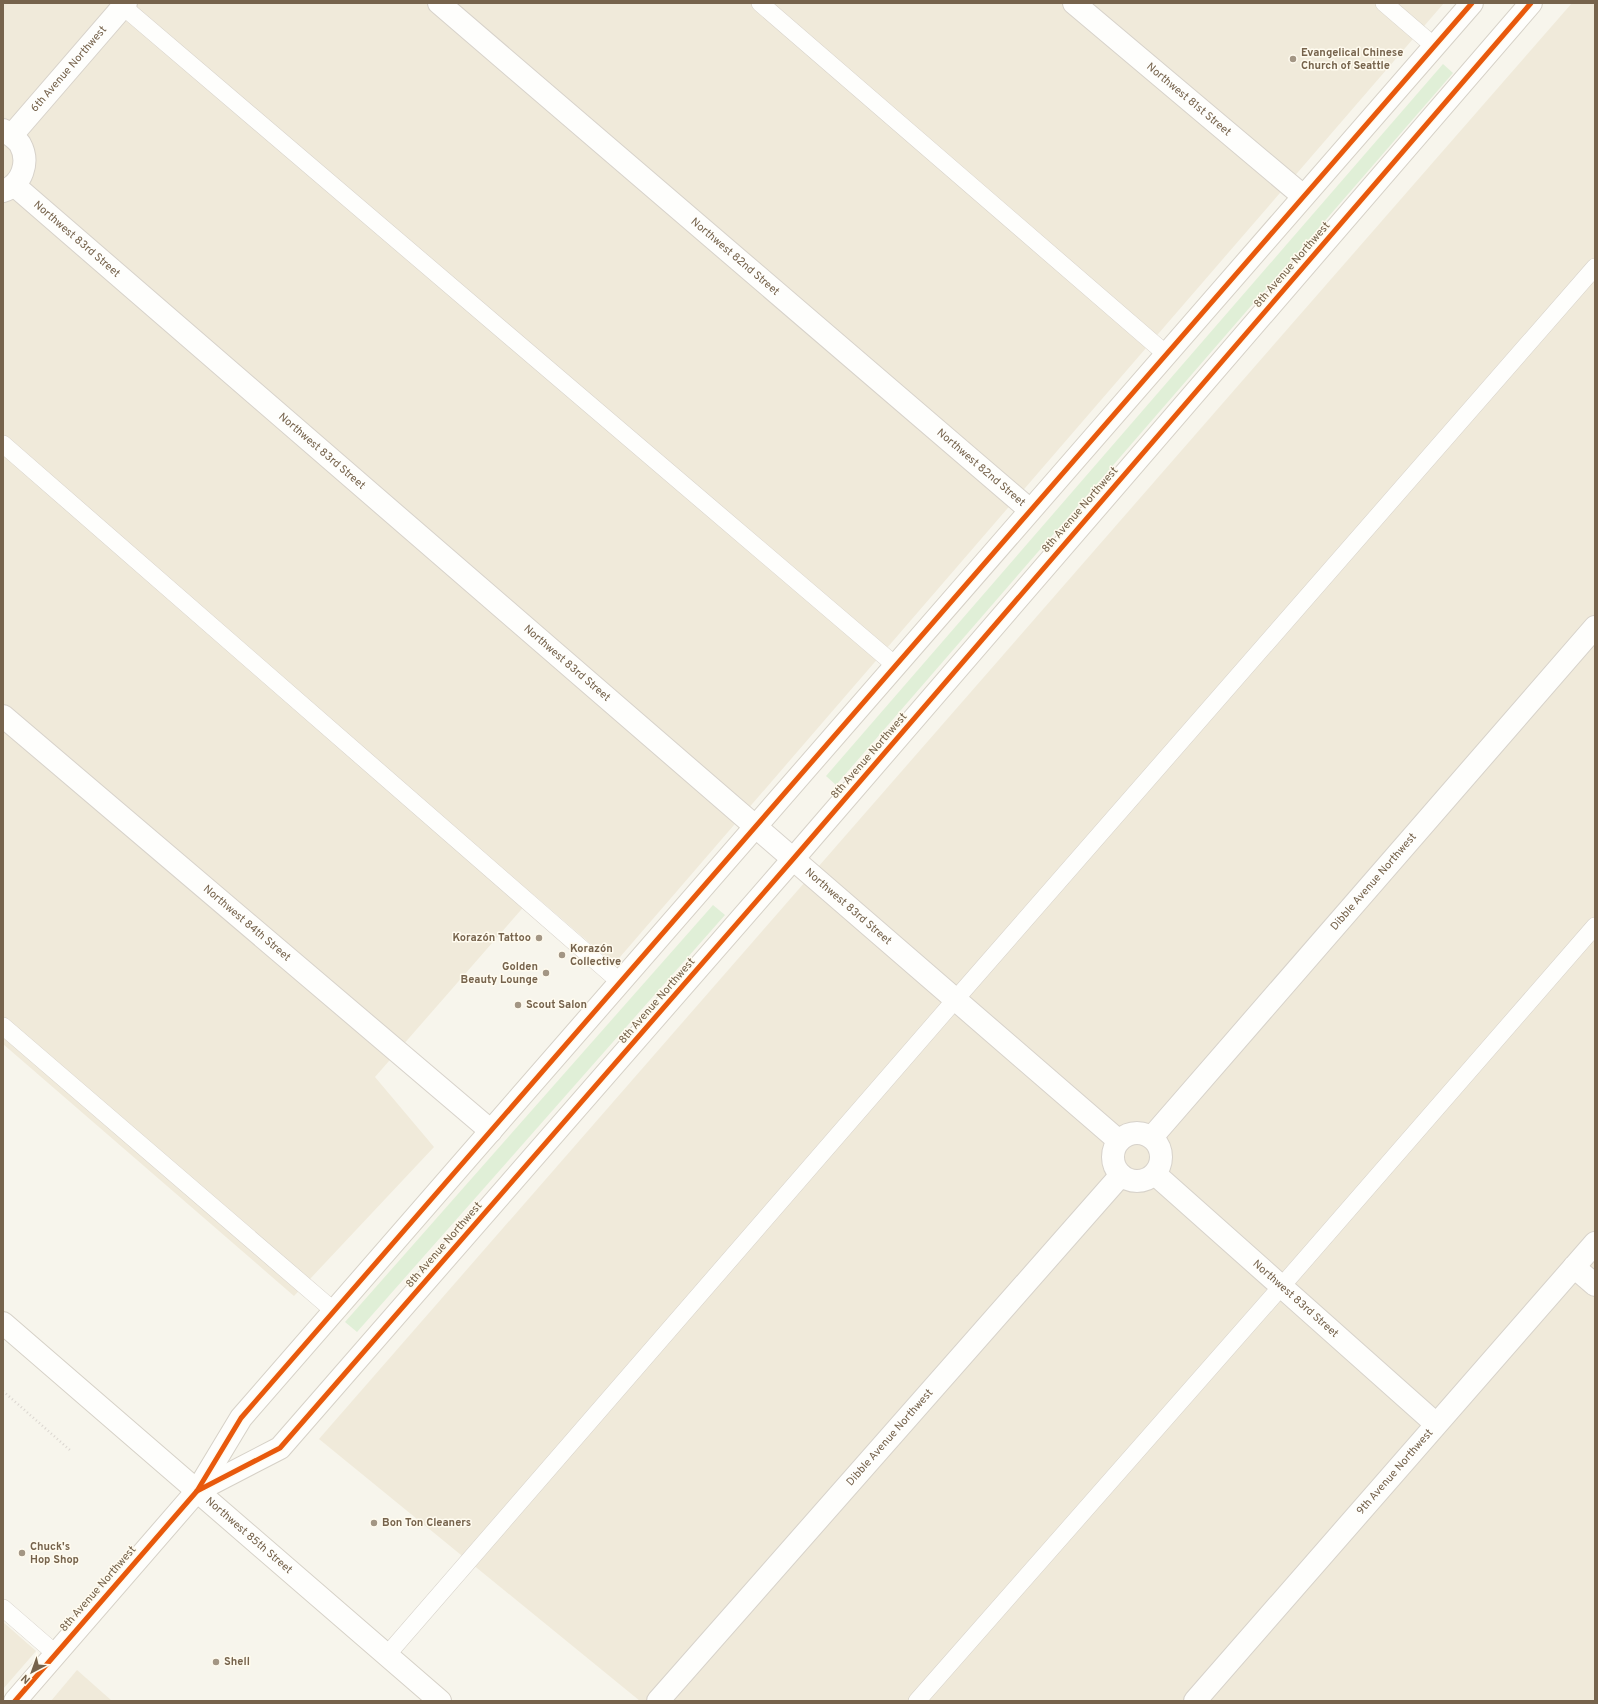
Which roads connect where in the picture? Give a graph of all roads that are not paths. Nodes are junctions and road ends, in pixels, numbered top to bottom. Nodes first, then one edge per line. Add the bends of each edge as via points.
1 (439, 3) edge
2 (760, 3) edge
3 (1074, 3) edge
4 (1384, 3) edge
5 (1472, 3) edge
6 (1531, 3) edge
7 (123, 4) edge
8 (1434, 46) junction
9 (8, 133) edge
10 (9, 188) edge
11 (1303, 196) junction
12 (1595, 267) edge
13 (1166, 354) junction
14 (3, 444) edge
15 (1030, 510) junction
16 (1595, 627) edge
17 (895, 665) junction
18 (3, 716) edge
19 (756, 826) junction
20 (794, 858) junction
21 (1595, 926) edge
22 (620, 982) junction
23 (955, 1000) junction
24 (3, 1026) edge
25 (491, 1131) junction
26 (1152, 1137) junction
27 (1119, 1141) junction
28 (1155, 1174) junction
29 (1122, 1175) junction
30 (1595, 1244) edge
31 (1574, 1267) junction
32 (1595, 1285) edge
33 (1281, 1287) junction
34 (334, 1311) junction
35 (3, 1323) edge
36 (1436, 1424) junction
37 (196, 1491) junction
38 (3, 1608) edge
39 (56, 1654) junction
40 (387, 1655) junction
41 (15, 1701) edge
42 (440, 1701) edge
43 (658, 1701) edge
44 (917, 1701) edge
45 (1195, 1701) edge

1 - 15 street, Northwest 82nd Street
2 - 13 lane
3 - 11 street, Northwest 81st Street
4 - 8 lane
5 - 8 street, 8th Avenue Northwest
6 - 20 street, 8th Avenue Northwest
7 - 9 street, 6th Avenue Northwest
7 - 17 lane
8 - 11 street, 8th Avenue Northwest
9 - 10 street via 20,144 24,160 21,176
10 - 19 street, Northwest 83rd Street
11 - 13 street, 8th Avenue Northwest
12 - 23 lane
13 - 15 street, 8th Avenue Northwest
14 - 22 lane
15 - 17 street, 8th Avenue Northwest
16 - 26 street, Dibble Avenue Northwest
17 - 19 street, 8th Avenue Northwest
18 - 25 street, Northwest 84th Street
19 - 20 street, Northwest 83rd Street
19 - 22 street, 8th Avenue Northwest
20 - 23 street, Northwest 83rd Street
20 - 37 street, 8th Avenue Northwest via 280,1448
21 - 33 lane
22 - 25 street, 8th Avenue Northwest
23 - 27 street, Northwest 83rd Street
23 - 40 lane
24 - 34 lane
25 - 34 street, 8th Avenue Northwest
26 - 27 street via 1136,1132
26 - 28 street via 1158,1143 1162,1160
27 - 29 street via 1113,1159
28 - 29 street via 1139,1182 1131,1181
28 - 33 street, Northwest 83rd Street
29 - 43 street, Dibble Avenue Northwest
30 - 31 street, 9th Avenue Northwest
31 - 32 street
31 - 36 street, 9th Avenue Northwest
33 - 36 street, Northwest 83rd Street
33 - 44 lane
34 - 37 street, 8th Avenue Northwest via 241,1418
35 - 37 street, Northwest 85th Street
36 - 45 street, 9th Avenue Northwest
37 - 39 street, 8th Avenue Northwest
37 - 40 street, Northwest 85th Street
38 - 39 lane
39 - 41 street, 8th Avenue Northwest
40 - 42 street, Northwest 85th Street

